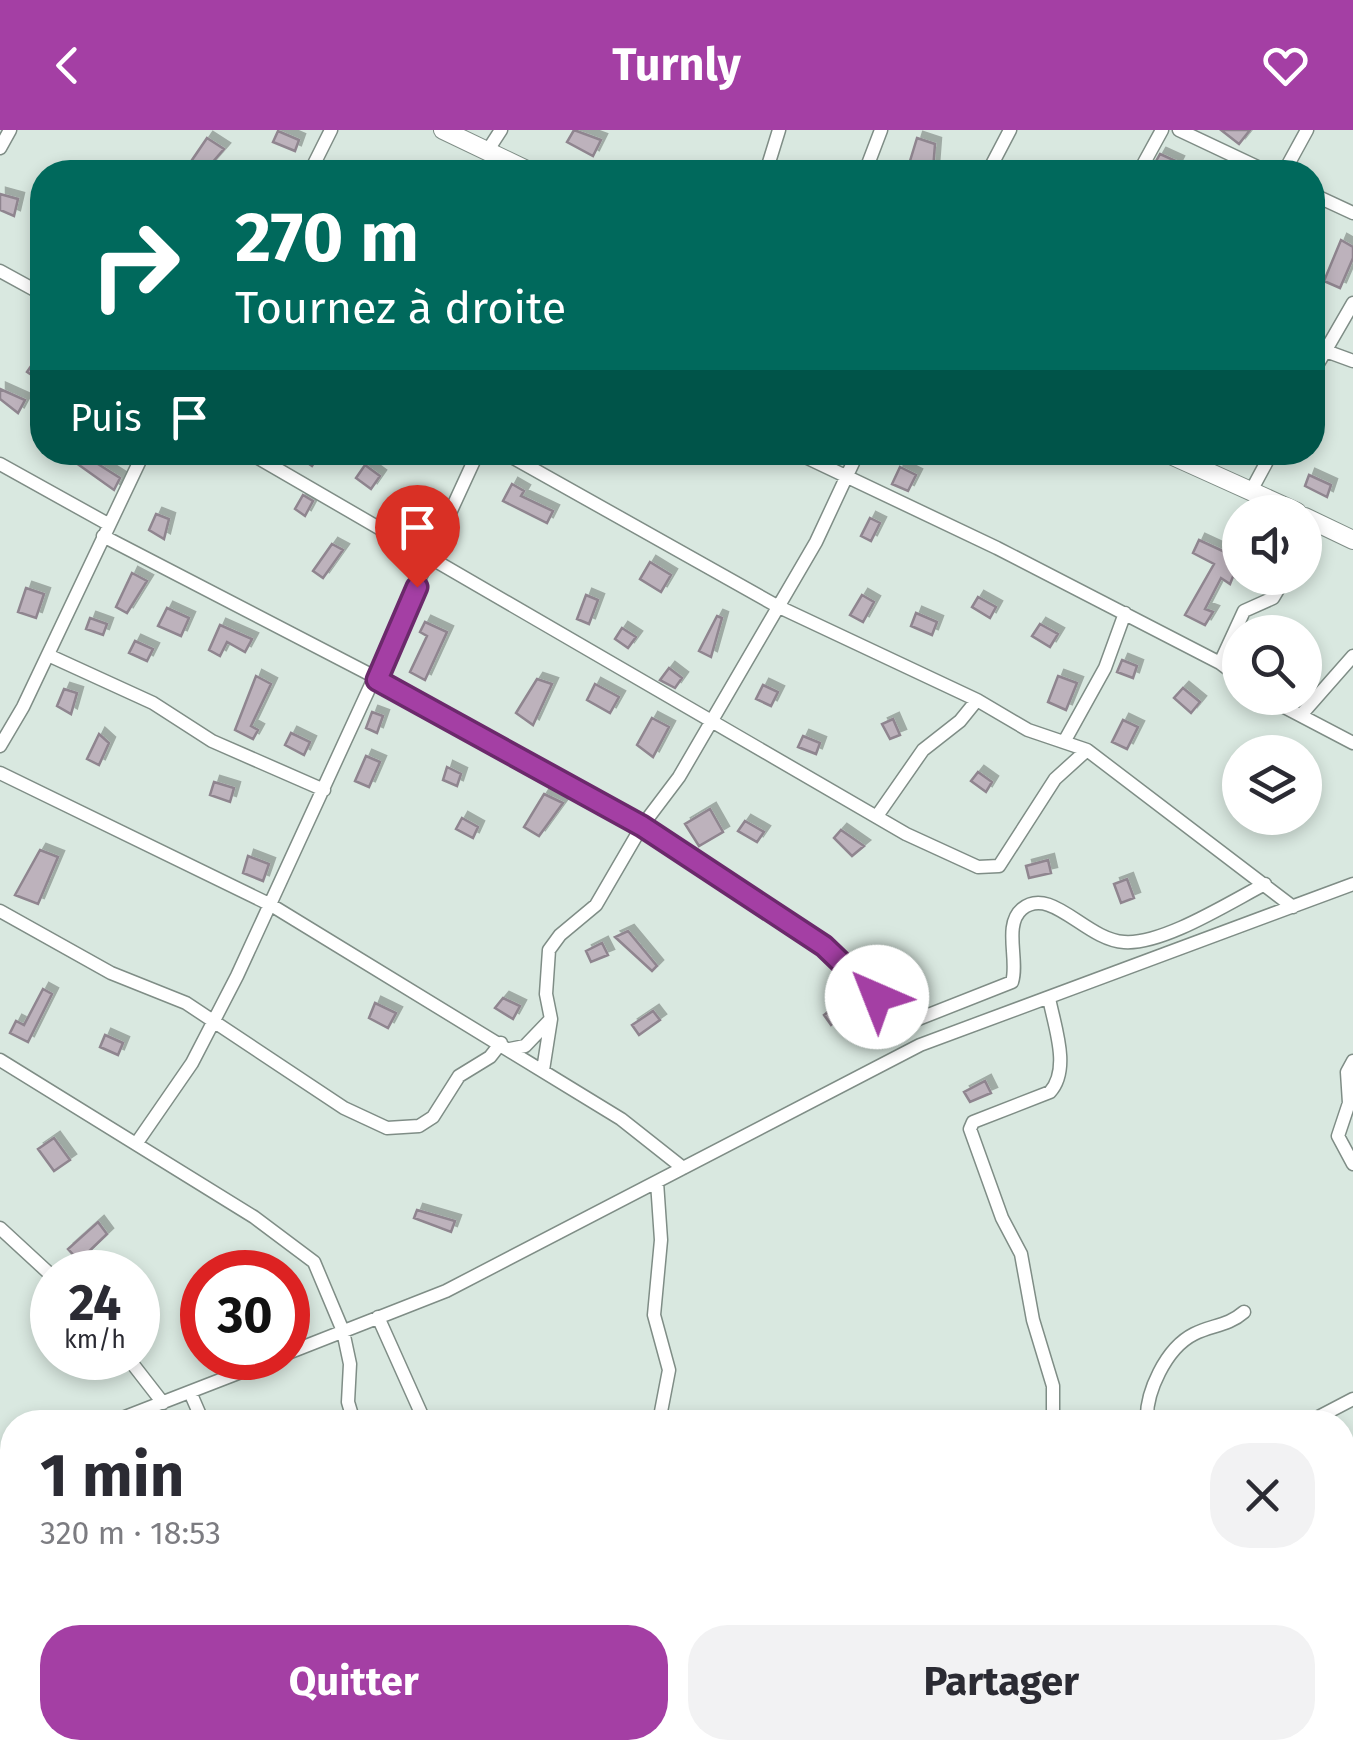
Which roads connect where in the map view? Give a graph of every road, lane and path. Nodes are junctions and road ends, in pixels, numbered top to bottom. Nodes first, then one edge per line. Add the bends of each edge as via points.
1 (10, 130) edge
2 (331, 130) edge
3 (444, 130) edge
4 (501, 130) edge
5 (779, 130) edge
6 (881, 130) edge
7 (1010, 130) edge
8 (1162, 130) edge
9 (1179, 130) edge
10 (1307, 130) edge
11 (0, 148) edge
12 (488, 150) junction
13 (316, 160) edge
14 (508, 160) edge
15 (770, 160) edge
16 (870, 160) edge
17 (994, 160) edge
18 (1146, 160) edge
19 (1243, 160) edge
20 (1291, 160) edge
21 (1325, 200) edge
22 (1353, 213) edge
23 (0, 271) edge
24 (30, 287) edge
25 (1353, 303) edge
26 (1325, 340) edge
27 (1325, 351) edge
28 (1353, 361) edge
29 (0, 464) edge
30 (138, 465) edge
31 (271, 465) edge
32 (472, 465) edge
33 (526, 465) edge
34 (821, 465) edge
35 (852, 465) edge
36 (1193, 465) edge
37 (1265, 465) edge
38 (847, 478) junction
39 (1251, 491) junction
40 (1260, 495) edge
41 (1322, 525) edge
42 (105, 530) junction
43 (1353, 540) edge
44 (430, 556) junction
45 (1275, 595) edge
46 (777, 606) junction
47 (1124, 613) junction
48 (48, 655) junction
49 (1353, 656) edge
50 (1220, 663) joint
51 (377, 680) junction
52 (1322, 691) edge
53 (977, 700) junction
54 (1301, 715) edge
55 (710, 722) junction
56 (1064, 742) junction
57 (1353, 743) edge
58 (0, 746) edge
59 (1087, 750) junction
60 (0, 773) edge
61 (324, 790) junction
62 (877, 816) junction
63 (642, 826) junction
64 (1265, 884) junction
65 (1353, 884) edge
66 (272, 905) junction
67 (1293, 907) junction
68 (0, 911) edge
69 (1049, 998) junction
70 (551, 1020) junction
71 (214, 1024) junction
72 (903, 1025) junction
73 (506, 1046) junction
74 (920, 1046) junction
75 (0, 1060) edge
76 (1353, 1061) edge
77 (543, 1070) junction
78 (136, 1144) junction
79 (1353, 1164) edge
80 (683, 1168) junction
81 (657, 1182) junction
82 (0, 1228) edge
83 (30, 1256) edge
84 (1244, 1312) dead end
85 (378, 1317) junction
86 (343, 1331) junction
87 (310, 1344) edge
88 (145, 1380) edge
89 (221, 1380) edge
90 (190, 1392) junction
91 (163, 1403) junction
92 (144, 1410) edge
93 (198, 1410) edge
94 (350, 1410) edge
95 (421, 1410) edge
96 (661, 1410) edge
97 (1053, 1410) edge
98 (1147, 1410) edge

1 - 11 street
2 - 13 street
3 - 12 main road
4 - 12 street
5 - 15 street
6 - 16 street
7 - 17 street
8 - 18 street
9 - 19 street
10 - 20 street
12 - 14 main road
21 - 22 street
23 - 24 street
25 - 26 street
27 - 28 street
29 - 42 street
30 - 42 street
31 - 44 street
32 - 44 street
33 - 46 street
34 - 38 street
35 - 38 street
36 - 39 main road
37 - 39 street
38 - 46 street
38 - 47 street
39 - 40 main road
41 - 43 main road
42 - 48 street
42 - 51 street
44 - 51 street
44 - 55 street
45 - 50 street via 1244,611
46 - 53 street
46 - 55 street
47 - 50 street
47 - 56 street via 1105,668
48 - 58 street
48 - 61 street
49 - 52 street
51 - 61 street
51 - 63 street
53 - 56 street
53 - 62 street via 924,750
54 - 57 street
55 - 62 street
55 - 63 street
56 - 59 street
59 - 62 street via 1056,779 993,868 971,865
59 - 64 street
60 - 66 street
61 - 66 street
63 - 70 street via 596,906 549,950
63 - 72 street via 824,946
64 - 67 street
64 - 72 street via 1201,918 1124,942 1087,931 1051,902 1036,902 1014,924 1012,982
65 - 67 street
66 - 71 street
66 - 73 street
67 - 69 street
68 - 71 street via 112,973 186,1003
69 - 74 street
69 - 97 street via 1056,1085 974,1122 970,1141 1021,1254
70 - 73 street via 525,1046
70 - 77 street
71 - 73 street via 344,1108 387,1128 419,1126 433,1117 459,1076
71 - 78 street
72 - 74 street
73 - 77 street
74 - 80 street
75 - 78 street
76 - 79 street via 1347,1072 1350,1103 1338,1136
77 - 80 street
78 - 86 street via 284,1236 314,1262
80 - 81 street
81 - 85 street via 446,1291
81 - 96 street via 661,1240 654,1315 669,1370
82 - 83 street
84 - 98 street via 1182,1342 1147,1393
85 - 86 street
85 - 95 street
86 - 87 street
86 - 94 street
88 - 91 street
89 - 90 street
90 - 91 street
90 - 93 street
91 - 92 street

